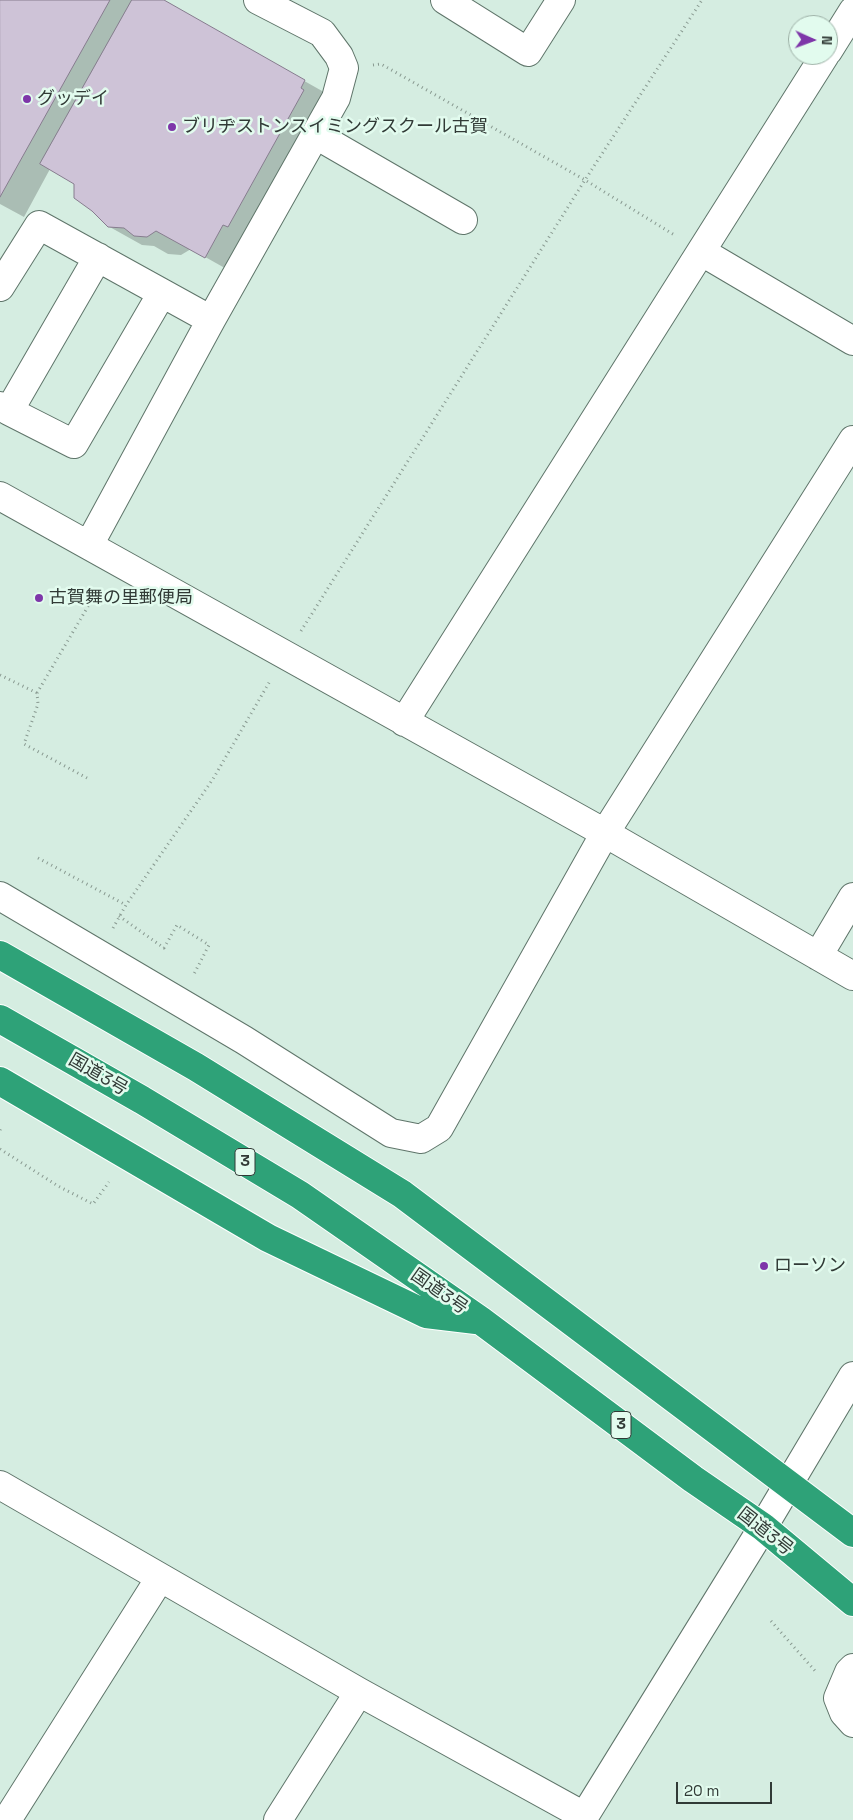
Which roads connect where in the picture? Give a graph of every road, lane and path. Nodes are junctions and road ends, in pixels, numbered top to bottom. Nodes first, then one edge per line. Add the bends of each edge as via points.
1 (258, 0) edge
2 (445, 0) edge
3 (561, 0) edge
4 (702, 0) edge
5 (853, 11) edge
6 (838, 35) edge
7 (819, 65) edge
8 (344, 68) junction
9 (316, 135) junction
10 (585, 180) junction
11 (463, 220) dead end
12 (702, 252) junction
13 (98, 257) junction
14 (0, 287) edge
15 (162, 292) junction
16 (211, 320) junction
17 (853, 341) edge
18 (5, 408) edge
19 (853, 440) edge
20 (0, 496) edge
21 (89, 545) junction
22 (116, 560) junction
23 (285, 655) junction
24 (0, 675) edge
25 (37, 693) junction
26 (404, 722) junction
27 (87, 778) dead end
28 (605, 834) junction
29 (38, 858) dead end
30 (0, 896) edge
31 (853, 896) edge
32 (126, 905) junction
33 (119, 916) junction
34 (112, 929) dead end
35 (0, 955) edge
36 (818, 956) junction
37 (853, 976) edge
38 (190, 982) dead end
39 (0, 1019) edge
40 (0, 1081) edge
41 (0, 1149) edge
42 (109, 1182) dead end
43 (480, 1320) junction
44 (853, 1376) edge
45 (788, 1484) junction
46 (0, 1485) edge
47 (762, 1527) junction
48 (853, 1533) edge
49 (160, 1578) junction
50 (853, 1602) edge
51 (771, 1621) dead end
52 (851, 1670) edge
53 (359, 1692) junction
54 (838, 1698) junction
55 (853, 1723) edge
56 (583, 1818) edge
57 (7, 1820) edge
58 (278, 1820) edge

1 - 8 street via 322,33 340,56
2 - 3 street via 528,52
4 - 10 path
5 - 6 street
7 - 12 street
8 - 9 street via 336,98
8 - 10 path via 381,64
9 - 11 street
9 - 16 street
10 - 12 path
10 - 23 path
12 - 17 street
12 - 26 street
13 - 14 street via 39,225
13 - 15 street
13 - 18 street
15 - 16 street
15 - 18 street via 74,444
16 - 21 street
19 - 28 street
20 - 21 street
21 - 22 street
22 - 23 street
22 - 25 path
23 - 26 street
23 - 32 path via 213,778
24 - 25 path
25 - 27 path via 38,704 24,744
26 - 28 street
28 - 30 street via 439,1128 421,1139 391,1133 244,1040
28 - 36 street
29 - 32 path
31 - 36 street
32 - 33 path
33 - 34 path
33 - 38 path via 164,948 177,925 209,945
35 - 45 highway via 196,1067 402,1194
36 - 37 street
39 - 43 highway, 国道3号 / 3 via 300,1195
40 - 43 highway via 268,1238 426,1314
41 - 42 path via 93,1204
43 - 47 highway, 国道3号 / 3
44 - 45 street
45 - 47 street
45 - 48 highway
46 - 49 street
47 - 50 highway, 国道3号 / 3
47 - 56 street
49 - 53 street
49 - 57 street
51 - 54 path
52 - 54 street
53 - 56 street
53 - 58 street
54 - 55 street via 844,1713

